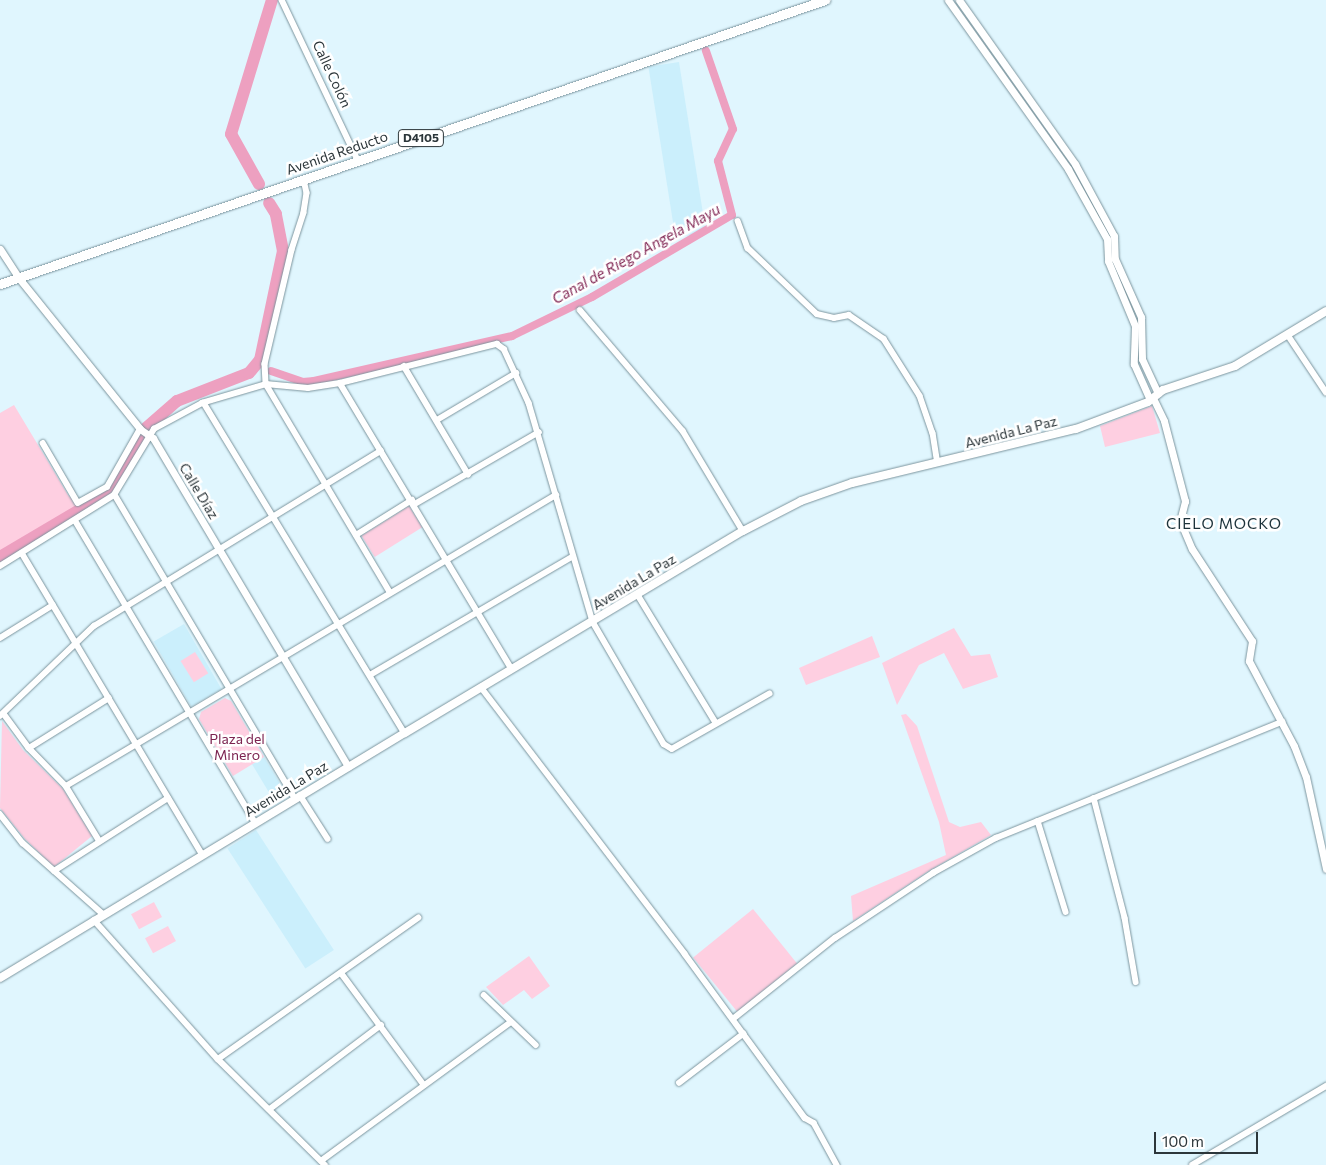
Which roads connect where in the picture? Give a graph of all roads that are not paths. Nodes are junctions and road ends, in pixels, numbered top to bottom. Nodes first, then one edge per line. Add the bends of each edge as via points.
1 (282, 0) edge
2 (825, 0) edge
3 (948, 0) edge
4 (959, 0) edge
5 (1020, 88) junction
6 (1014, 92) junction
7 (358, 160) junction
8 (1075, 164) junction
9 (1068, 168) junction
10 (304, 180) junction
11 (738, 221) dead end
12 (0, 249) edge
13 (1122, 276) junction
14 (18, 277) junction
15 (1115, 279) junction
16 (0, 284) edge
17 (580, 310) dead end
18 (1326, 311) edge
19 (1288, 335) junction
20 (404, 366) junction
21 (516, 373) junction
22 (340, 383) junction
23 (266, 384) junction
24 (1326, 392) edge
25 (1154, 398) junction
26 (204, 402) junction
27 (437, 420) junction
28 (140, 429) junction
29 (539, 432) junction
30 (148, 436) junction
31 (42, 443) dead end
32 (381, 451) junction
33 (938, 463) junction
34 (468, 474) junction
35 (326, 484) junction
36 (114, 495) junction
37 (556, 495) junction
38 (413, 502) junction
39 (273, 516) junction
40 (75, 520) junction
41 (743, 531) junction
42 (356, 535) junction
43 (219, 548) junction
44 (22, 553) junction
45 (572, 556) junction
46 (446, 559) junction
47 (0, 566) edge
48 (166, 581) junction
49 (390, 592) junction
50 (638, 595) junction
51 (53, 605) junction
52 (126, 606) junction
53 (478, 612) junction
54 (593, 622) junction
55 (338, 624) junction
56 (0, 638) edge
57 (76, 643) junction
58 (284, 657) junction
59 (512, 669) junction
60 (370, 675) junction
61 (481, 687) junction
62 (231, 690) junction
63 (769, 694) dead end
64 (109, 698) junction
65 (190, 714) junction
66 (2, 715) edge
67 (1282, 722) junction
68 (716, 724) junction
69 (405, 732) junction
70 (136, 744) junction
71 (29, 748) junction
72 (348, 766) junction
73 (66, 786) junction
74 (298, 797) junction
75 (168, 798) junction
76 (1094, 798) junction
77 (0, 814) edge
78 (1038, 820) junction
79 (255, 822) junction
80 (328, 839) dead end
81 (99, 840) junction
82 (202, 854) junction
83 (1326, 869) edge
84 (54, 871) junction
85 (1066, 912) dead end
86 (104, 914) junction
87 (418, 918) dead end
88 (94, 920) junction
89 (342, 974) junction
90 (0, 978) edge
91 (1136, 982) dead end
92 (484, 994) dead end
93 (732, 1019) junction
94 (511, 1022) junction
95 (381, 1026) junction
96 (743, 1034) junction
97 (536, 1045) dead end
98 (218, 1059) junction
99 (678, 1083) dead end
100 (424, 1085) junction
101 (1326, 1086) edge
102 (270, 1109) junction
103 (323, 1163) edge
104 (837, 1165) edge
105 (1192, 1165) edge

1 - 7 street, Calle Colón
2 - 7 main road, Avenida Reducto / D4105
3 - 6 street
4 - 5 street
5 - 6 street
5 - 8 street
6 - 9 street
7 - 10 main road, Avenida Reducto / D4105
8 - 9 street
8 - 13 street via 1114,236 1115,259
9 - 15 street via 1107,239 1108,261
10 - 14 main road, Avenida Reducto / D4105
10 - 23 street via 307,193 304,213 265,364
11 - 33 street via 748,248 817,314 834,318 849,315 884,339 920,396 933,433
12 - 14 street, Calle Díaz
13 - 15 street
13 - 25 street via 1141,317 1142,359
14 - 16 main road, Avenida Reducto / D4105
14 - 28 street, Calle Díaz
15 - 25 street via 1135,326 1134,364
17 - 41 street via 683,431
18 - 19 main road, Avenida La Paz
19 - 24 street
19 - 25 main road, Avenida La Paz via 1235,366 1163,390
20 - 21 street via 497,344 504,349
20 - 22 street
20 - 27 street
21 - 27 street
21 - 29 street
22 - 23 street via 308,388
22 - 32 street
23 - 26 street
23 - 35 street
25 - 33 main road, Avenida La Paz via 1076,429
25 - 67 street via 1164,421 1185,501 1180,521 1192,549 1252,641 1249,661
26 - 30 street via 154,429
26 - 39 street
27 - 34 street
28 - 30 street, Calle Díaz
28 - 31 street via 107,487 78,503
29 - 34 street
29 - 37 street
30 - 36 street
30 - 43 street, Calle Díaz via 153,438
32 - 35 street
32 - 38 street
33 - 41 main road, Avenida La Paz via 852,483 801,501
34 - 38 street
35 - 39 street
35 - 42 street
36 - 40 street
36 - 48 street
37 - 45 street
37 - 46 street
38 - 42 street
38 - 46 street
39 - 43 street
39 - 55 street
40 - 44 street
40 - 52 street
41 - 50 main road, Avenida La Paz
42 - 49 street
43 - 48 street
43 - 58 street, Calle Díaz
44 - 47 street
44 - 51 street
45 - 53 street
45 - 54 street
46 - 49 street
46 - 53 street
48 - 52 street
48 - 62 street
49 - 55 street
50 - 54 main road, Avenida La Paz
50 - 68 street
51 - 56 street
51 - 57 street
52 - 57 street via 94,626
52 - 65 street
53 - 59 street
53 - 60 street
54 - 59 main road, Avenida La Paz
54 - 68 street via 664,744 672,749
55 - 58 street
55 - 60 street
57 - 64 street
57 - 66 street
58 - 62 street
58 - 72 street, Calle Díaz
59 - 61 main road, Avenida La Paz
60 - 69 street
61 - 69 main road, Avenida La Paz
61 - 93 street
62 - 65 street
62 - 74 street
63 - 68 street
64 - 70 street
64 - 71 street
65 - 70 street
65 - 79 street
66 - 71 street
67 - 76 street
67 - 83 street via 1306,777
69 - 72 main road, Avenida La Paz
70 - 73 street
70 - 75 street
71 - 73 street
72 - 74 main road, Avenida La Paz
73 - 81 street
74 - 79 main road, Avenida La Paz
74 - 80 street
75 - 81 street
75 - 82 street
76 - 78 street
76 - 91 street via 1125,918
77 - 84 street via 23,843
78 - 85 street
78 - 93 street via 996,838 928,876 835,938
79 - 82 main road, Avenida La Paz
81 - 84 street
82 - 86 main road, Avenida La Paz
84 - 86 street
86 - 88 main road, Avenida La Paz
87 - 89 street
88 - 90 main road, Avenida La Paz
88 - 98 street
89 - 95 street
89 - 98 street
92 - 94 street
93 - 96 street
94 - 97 street
94 - 100 street
95 - 100 street
95 - 102 street
96 - 99 street
96 - 104 street via 805,1118 814,1123
98 - 102 street
100 - 103 street
101 - 105 street
102 - 103 street

